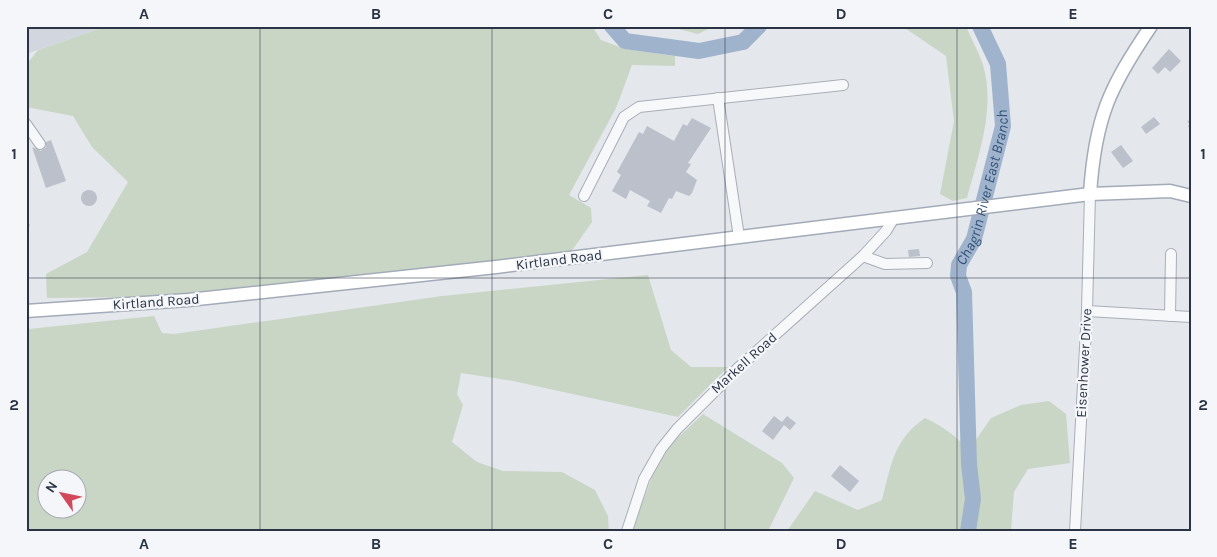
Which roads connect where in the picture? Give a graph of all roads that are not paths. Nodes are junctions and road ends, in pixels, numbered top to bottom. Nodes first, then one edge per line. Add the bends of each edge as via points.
1 (1151, 26) edge
2 (842, 85) dead end
3 (718, 98) junction
4 (26, 124) edge
5 (40, 144) dead end
6 (1090, 194) junction
7 (584, 196) dead end
8 (1191, 196) edge
9 (894, 218) junction
10 (739, 237) junction
11 (1171, 254) dead end
12 (862, 256) junction
13 (927, 263) dead end
14 (26, 311) edge
15 (1088, 311) junction
16 (1170, 316) junction
17 (1191, 317) edge
18 (626, 531) edge
19 (1075, 531) edge

1 - 6 main road via 1123,67 1104,108 1094,151
2 - 3 street
3 - 7 street via 639,107 631,111 624,117
3 - 10 street
4 - 5 street
6 - 8 main road, Kirtland Road via 1170,191
6 - 9 main road, Kirtland Road
6 - 15 street, Eisenhower Drive
9 - 10 main road, Kirtland Road
9 - 12 street, Markell Road
10 - 14 main road, Kirtland Road via 188,300
11 - 16 street
12 - 13 street via 884,264
12 - 18 street, Markell Road via 730,376 677,429 644,479
15 - 16 street
15 - 19 street, Eisenhower Drive
16 - 17 street

